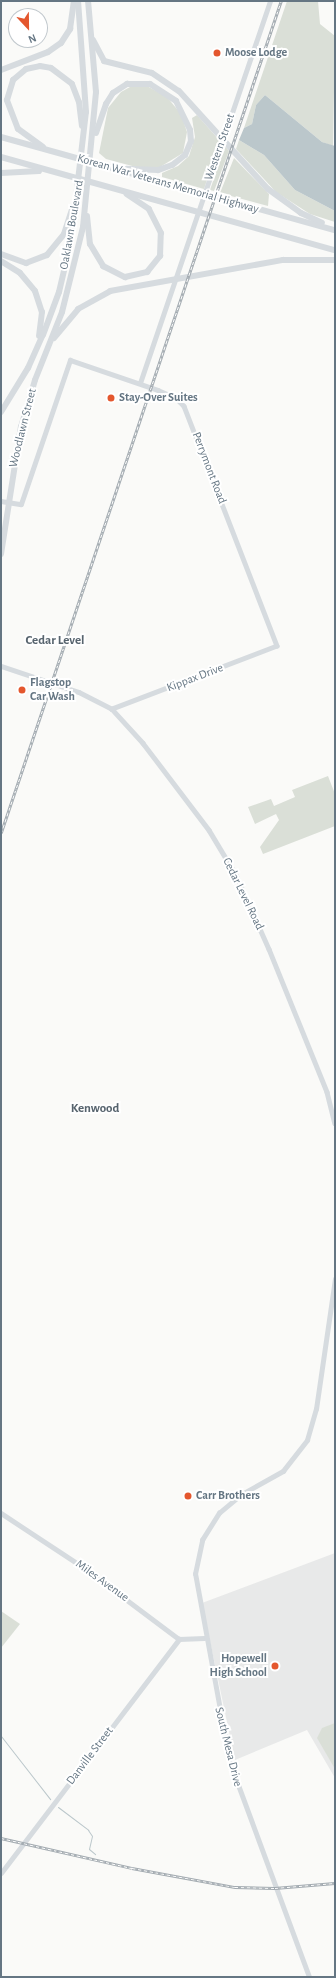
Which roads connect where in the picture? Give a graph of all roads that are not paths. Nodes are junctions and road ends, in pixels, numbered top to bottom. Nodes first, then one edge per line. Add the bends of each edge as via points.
1 (74, 1) edge
2 (78, 1) edge
3 (88, 1) edge
4 (270, 1) edge
5 (92, 37) junction
6 (1, 70) edge
7 (1, 137) edge
8 (93, 144) junction
9 (84, 146) junction
10 (53, 152) junction
11 (1, 157) edge
12 (111, 168) junction
13 (50, 171) junction
14 (1, 173) edge
15 (119, 190) junction
16 (78, 192) junction
17 (87, 194) junction
18 (335, 229) edge
19 (335, 250) edge
20 (1, 254) edge
21 (335, 260) edge
22 (1, 261) edge
23 (46, 351) junction
24 (35, 354) junction
25 (140, 384) junction
26 (1, 412) edge
27 (1, 502) edge
28 (8, 502) junction
29 (1, 554) edge
30 (277, 646) joint
31 (1, 666) edge
32 (112, 709) junction
33 (335, 1123) edge
34 (335, 1279) edge
35 (1, 1513) edge
36 (204, 1638) junction
37 (179, 1639) junction
38 (1, 1873) edge
39 (309, 1977) edge

1 - 6 highway via 70,29 61,43 48,52
2 - 9 highway, Oaklawn Boulevard via 86,90
3 - 5 highway, Oaklawn Boulevard
4 - 25 street, Western Street
5 - 8 highway, Oaklawn Boulevard via 96,92
5 - 18 highway via 104,61 152,74 179,91 280,199 309,218
7 - 10 highway, Korean War Veterans Memorial Highway
8 - 12 highway via 106,104 113,93 127,84 150,84 170,96 180,106 191,136 187,151 181,159 151,172
8 - 17 highway, Oaklawn Boulevard
9 - 10 highway via 79,102 72,84 51,68 30,67 13,80 7,100 18,129
9 - 16 highway, Oaklawn Boulevard
10 - 12 highway, Korean War Veterans Memorial Highway
11 - 13 highway, Korean War Veterans Memorial Highway
12 - 18 highway, Korean War Veterans Memorial Highway
13 - 14 highway via 14,170
13 - 15 highway, Korean War Veterans Memorial Highway
15 - 17 highway via 149,209 161,233 162,247 158,261 147,272 136,277 114,273 95,256 88,237
15 - 19 highway, Korean War Veterans Memorial Highway
16 - 20 highway via 64,234 47,255 26,263
16 - 24 highway, Oaklawn Boulevard via 66,266
17 - 23 highway, Oaklawn Boulevard via 73,275
21 - 23 highway via 283,260 200,272 120,288 93,298 72,315
22 - 24 highway via 26,278 38,297 42,327
23 - 28 highway, Woodlawn Street via 20,427
24 - 26 highway, Oaklawn Boulevard
25 - 28 street, Perrymont Road via 70,360 21,504
25 - 30 street, Perrymont Road via 173,396 184,406
27 - 28 street
28 - 29 highway, Woodlawn Street
30 - 32 street, Kippax Drive
31 - 32 street, Cedar Level Road via 95,699
32 - 33 street, Cedar Level Road via 143,743 226,856 278,970 324,1086
34 - 36 street, South Mesa Drive via 311,1430 288,1466 229,1503 206,1532 195,1574
35 - 37 street, Miles Avenue via 83,1567
36 - 37 street
36 - 39 street, South Mesa Drive via 230,1764
37 - 38 street, Danville Street

